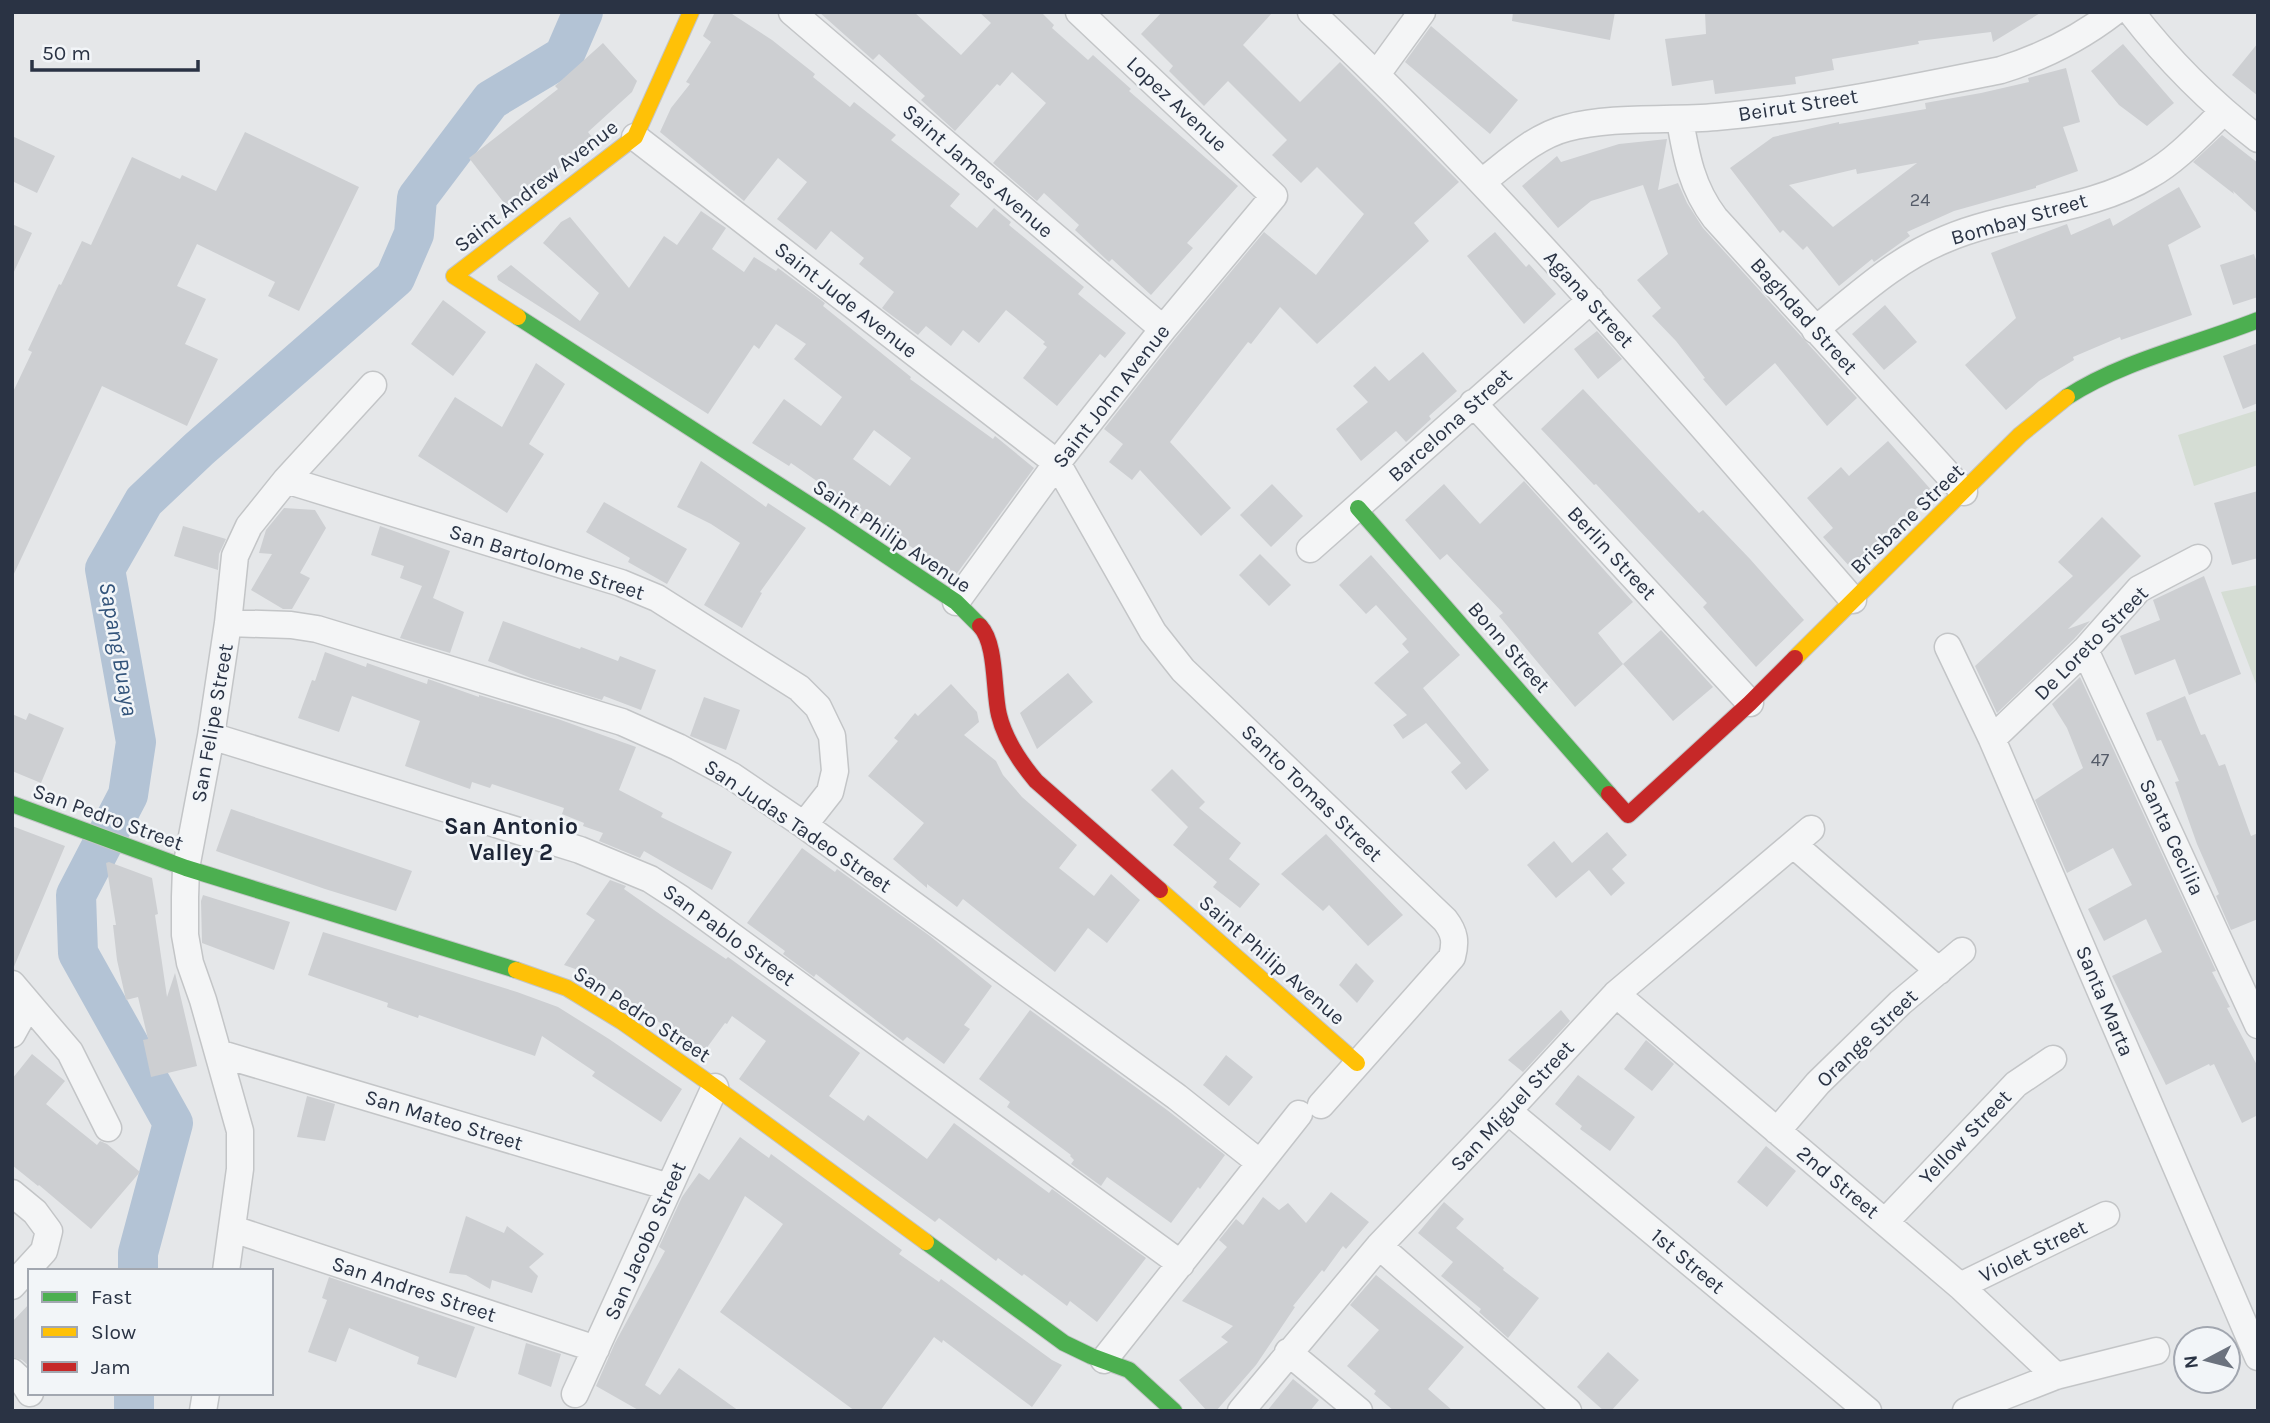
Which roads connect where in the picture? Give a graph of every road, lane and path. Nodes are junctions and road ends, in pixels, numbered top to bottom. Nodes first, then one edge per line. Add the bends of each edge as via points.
1 (691, 12) edge
2 (792, 12) edge
3 (1079, 12) edge
4 (1311, 12) edge
5 (1422, 12) edge
6 (2114, 12) edge
7 (2131, 12) edge
8 (1377, 74) junction
9 (2223, 112) junction
10 (1680, 120) junction
11 (635, 137) junction
12 (2258, 139) edge
13 (1482, 182) junction
14 (1274, 196) joint
15 (454, 276) joint
16 (1591, 300) junction
17 (2258, 320) edge
18 (1163, 329) junction
19 (1815, 330) junction
20 (373, 385) dead end
21 (1473, 403) junction
22 (1057, 463) junction
23 (286, 480) junction
24 (1964, 492) junction
25 (1358, 508) junction
26 (1310, 549) dead end
27 (2198, 558) dead end
28 (1853, 600) junction
29 (956, 602) junction
30 (228, 623) junction
31 (1948, 647) dead end
32 (2085, 650) junction
33 (1750, 704) junction
34 (211, 736) junction
35 (1992, 739) junction
36 (12, 804) edge
37 (1628, 815) joint
38 (804, 825) junction
39 (186, 868) junction
40 (1962, 951) dead end
41 (1939, 971) junction
42 (12, 984) edge
43 (1616, 994) junction
44 (28, 1005) junction
45 (2258, 1025) edge
46 (12, 1034) edge
47 (218, 1053) junction
48 (2053, 1059) dead end
49 (1357, 1063) junction
50 (715, 1087) junction
51 (1508, 1111) junction
52 (108, 1128) dead end
53 (1777, 1131) junction
54 (1260, 1163) junction
55 (669, 1187) junction
56 (12, 1193) edge
57 (2106, 1215) dead end
58 (1885, 1222) junction
59 (233, 1229) junction
60 (1378, 1246) junction
61 (1181, 1264) junction
62 (226, 1269) edge
63 (12, 1286) edge
64 (1960, 1286) junction
65 (2252, 1325) edge
66 (596, 1349) junction
67 (2156, 1351) dead end
68 (1288, 1352) junction
69 (2258, 1357) edge
70 (1104, 1360) junction
71 (12, 1372) edge
72 (2056, 1376) junction
73 (28, 1390) edge
74 (575, 1394) dead end
75 (1174, 1411) edge
76 (1241, 1411) edge
77 (1359, 1411) edge
78 (1568, 1411) edge
79 (1868, 1411) edge
80 (1966, 1411) edge

1 - 11 street, Saint Andrew Avenue
2 - 18 street, Saint James Avenue
3 - 14 street, Lopez Avenue
4 - 8 street, Agana Street
5 - 8 street
6 - 10 street, Beirut Street via 2066,44 2001,70 1799,107
7 - 9 street
8 - 13 street, Agana Street
9 - 12 street
9 - 19 street, Bombay Street via 2150,175 2117,191 1948,238 1898,263
10 - 13 street, Beirut Street via 1567,128 1543,137
10 - 19 street, Baghdad Street via 1703,202
11 - 15 street, Saint Andrew Avenue
11 - 22 street, Saint Jude Avenue
13 - 16 street, Agana Street
14 - 18 street, Saint John Avenue
15 - 29 street, Saint Philip Avenue
16 - 21 street, Barcelona Street
16 - 28 street, Agana Street
17 - 24 street, Brisbane Street via 2085,386 2020,435
18 - 22 street, Saint John Avenue
19 - 24 street, Baghdad Street
20 - 23 street, San Felipe Street
21 - 25 street, Barcelona Street
21 - 33 street, Berlin Street
22 - 29 street, Saint John Avenue
22 - 49 street, Santo Tomas Street via 1153,632 1183,670 1453,930 1456,944 1452,957
23 - 30 street, San Felipe Street via 249,526 235,556
23 - 38 street, San Bartolome Street via 621,583 657,598 799,688 818,706 832,736 835,771 831,792
24 - 28 street, Brisbane Street
25 - 26 street, Barcelona Street
25 - 37 street, Bonn Street
27 - 32 street, De Loreto Street via 2139,589
28 - 33 street, Brisbane Street
29 - 49 street, Saint Philip Avenue via 984,631 999,717 1020,761 1036,781
30 - 34 street, San Felipe Street
30 - 38 street, San Judas Tadeo Street via 317,629 622,722 732,776
31 - 35 street, Santa Marta
32 - 35 street, De Loreto Street
32 - 45 street, Santa Cecilia
33 - 37 street, Brisbane Street
34 - 39 street, San Felipe Street
34 - 61 street, San Pablo Street via 580,850 650,879
35 - 65 street, Santa Marta
36 - 39 street, San Pedro Street
38 - 54 street, San Judas Tadeo Street via 1177,1097
39 - 47 street, San Felipe Street via 185,934 190,963
39 - 50 street, San Pedro Street via 567,988
40 - 41 street, Orange Street
41 - 43 street, San Miguel Street via 1803,837
41 - 53 street, Orange Street via 1827,1074
42 - 44 street
43 - 51 street, San Miguel Street
43 - 53 street, 2nd Street
44 - 46 street
44 - 52 street via 70,1052
47 - 55 street, San Mateo Street
47 - 59 street, San Felipe Street via 240,1131
48 - 58 street, Yellow Street via 2015,1084
49 - 54 street, Santo Tomas Street
50 - 55 street, San Jacobo Street
50 - 70 street, San Pedro Street via 1064,1343
51 - 60 street, San Miguel Street
51 - 79 street, 1st Street
53 - 58 street, 2nd Street
54 - 61 street, Santo Tomas Street
55 - 66 street, San Jacobo Street
56 - 63 street via 49,1231 44,1251
57 - 64 street, Violet Street
58 - 64 street, 2nd Street
59 - 62 street, San Felipe Street
59 - 66 street, San Andres Street
60 - 68 street, San Miguel Street
60 - 78 street
61 - 70 street, Santo Tomas Street
64 - 72 street, 2nd Street
65 - 69 street, Santa Marta
66 - 74 street, San Jacobo Street
67 - 72 street
68 - 76 street, San Miguel Street
68 - 77 street
70 - 75 street, San Pedro Street via 1129,1370
71 - 73 street
72 - 80 street

